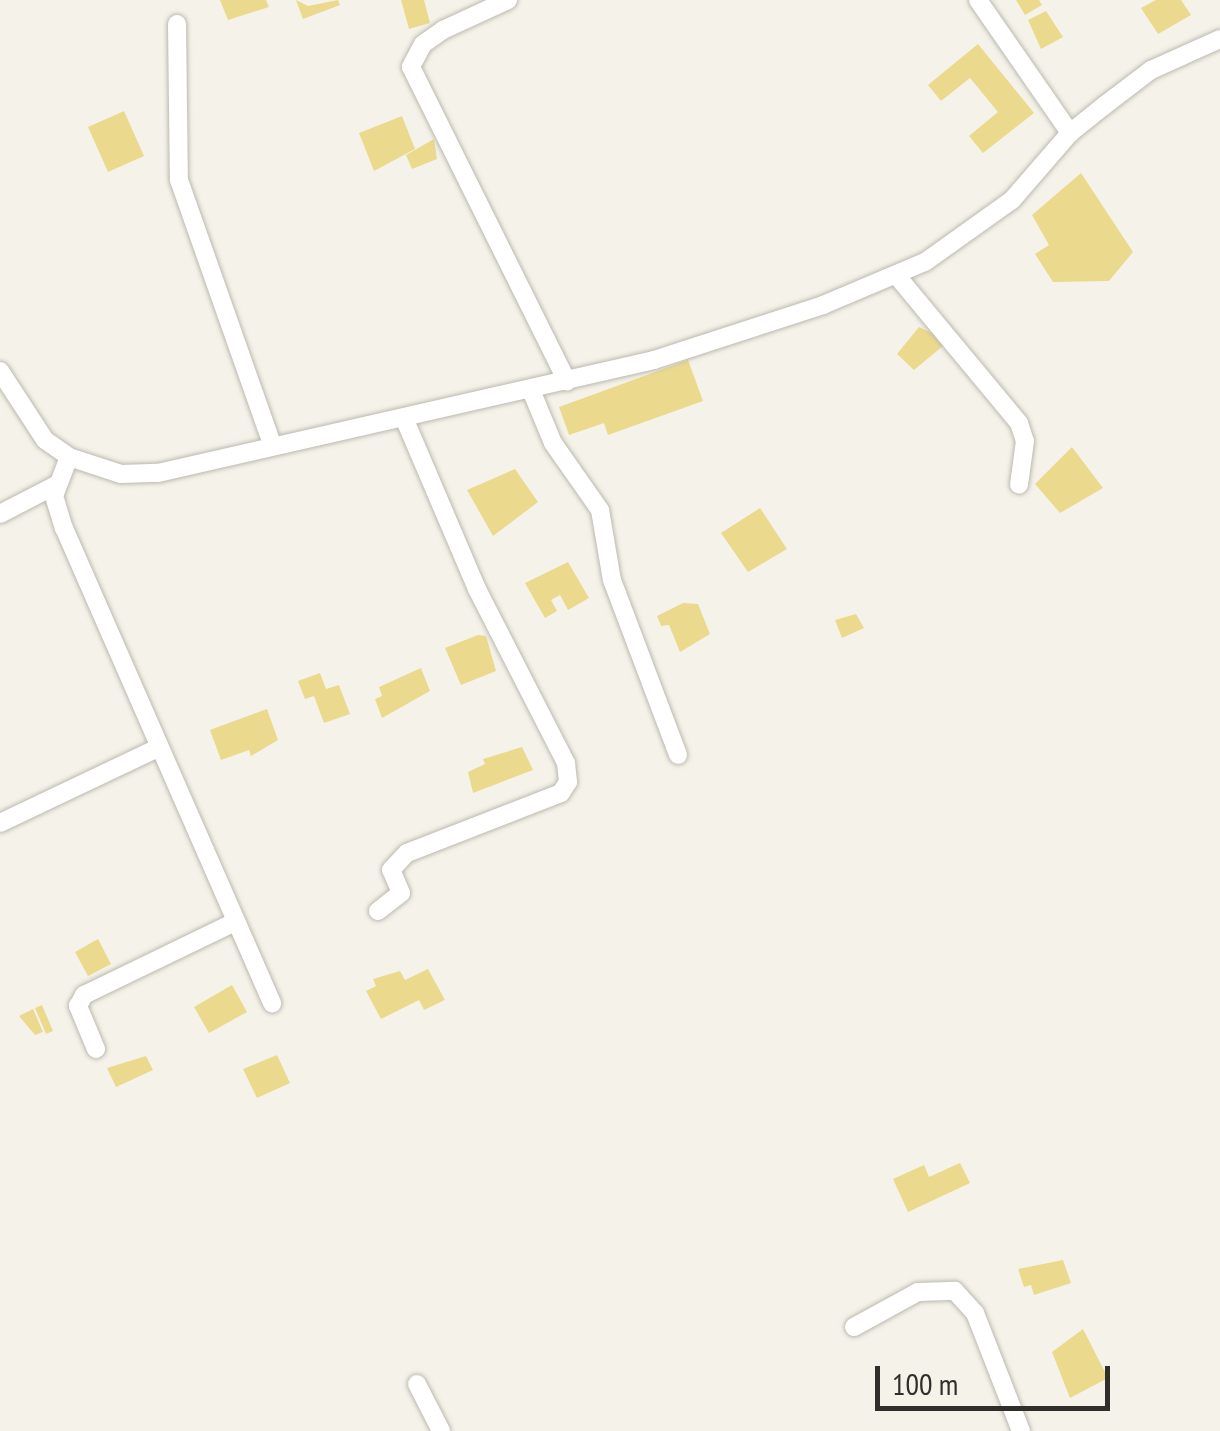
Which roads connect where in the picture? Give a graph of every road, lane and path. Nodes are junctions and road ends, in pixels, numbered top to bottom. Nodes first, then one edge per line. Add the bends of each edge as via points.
1 (508, 0) edge
2 (978, 0) edge
3 (177, 24) dead end
4 (1220, 39) edge
5 (1070, 133) junction
6 (898, 276) junction
7 (0, 371) edge
8 (568, 382) junction
9 (530, 390) junction
10 (404, 418) junction
11 (272, 444) junction
12 (69, 458) junction
13 (1019, 485) dead end
14 (56, 486) junction
15 (0, 514) edge
16 (156, 749) junction
17 (678, 754) dead end
18 (0, 823) edge
19 (378, 911) dead end
20 (233, 922) junction
21 (272, 1004) dead end
22 (96, 1049) dead end
23 (854, 1326) dead end
24 (417, 1384) dead end
25 (441, 1431) edge
26 (1021, 1431) edge

1 - 8 street via 423,44 411,67
2 - 5 street
3 - 11 street via 179,180
4 - 5 street via 1152,70
5 - 6 street via 972,234
6 - 8 street via 673,354
6 - 13 street via 1019,422 1025,441
7 - 12 street via 25,417
8 - 9 street
9 - 10 street
9 - 17 street via 553,443 600,510 612,580
10 - 11 street
10 - 19 street via 476,590 566,763 568,782 561,793 408,853 391,870 401,893
11 - 12 street via 158,472 121,474
12 - 14 street
14 - 15 street
14 - 16 street via 60,517
16 - 18 street
16 - 20 street
20 - 21 street
20 - 22 street via 84,995 78,1006
23 - 26 street via 918,1292 955,1291 975,1312
24 - 25 street

